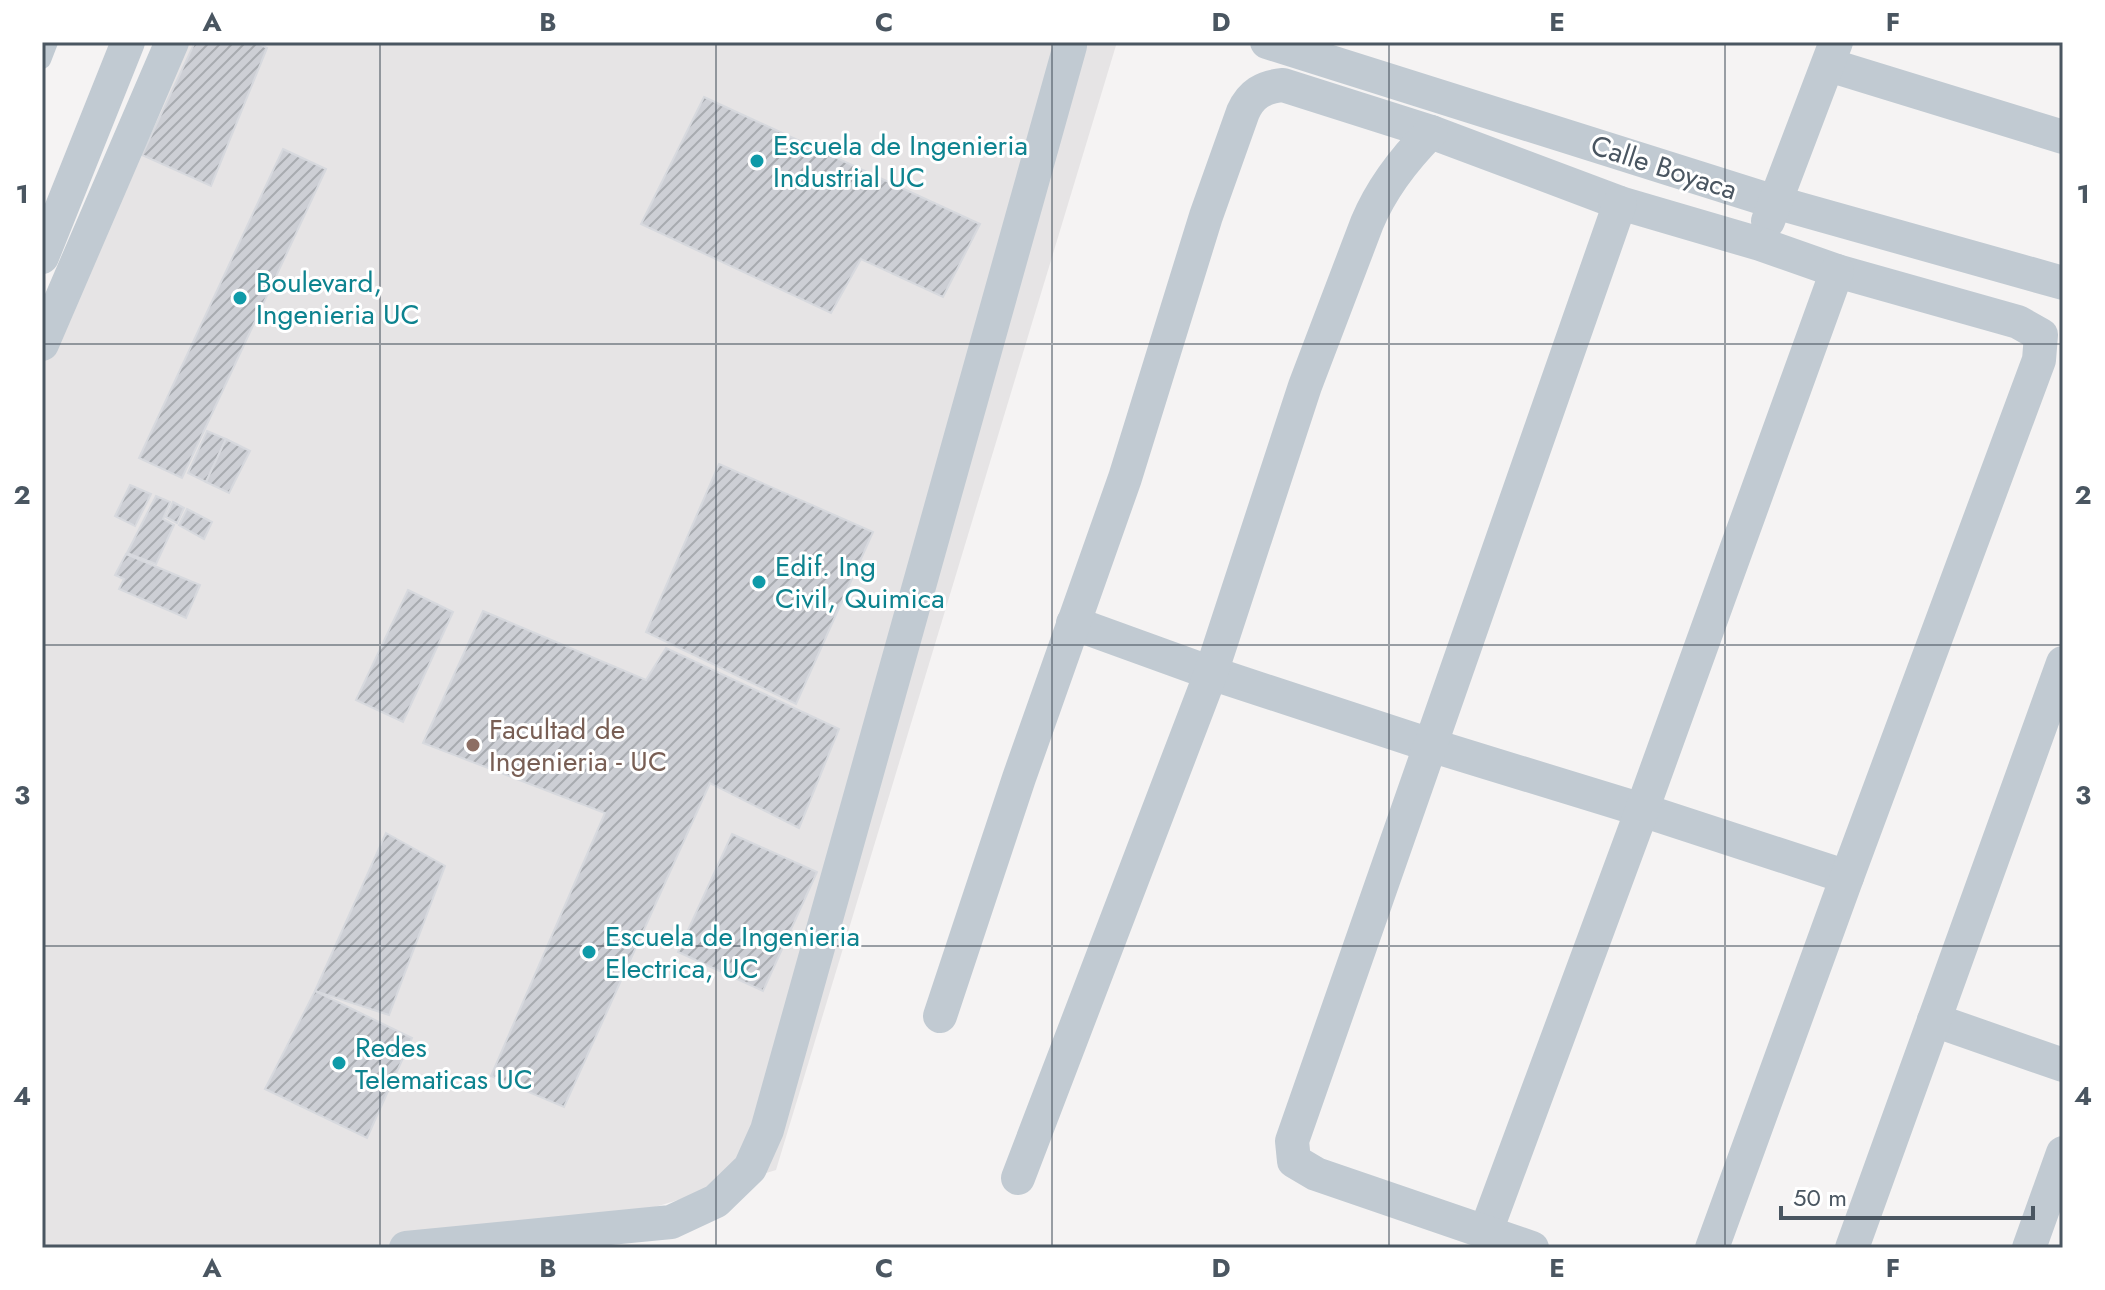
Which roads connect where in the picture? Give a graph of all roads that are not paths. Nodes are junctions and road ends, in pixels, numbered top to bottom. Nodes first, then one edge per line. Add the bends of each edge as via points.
1 (49, 42) edge
2 (1267, 42) edge
3 (1064, 43) edge
4 (127, 44) edge
5 (168, 51) edge
6 (1833, 53) edge
7 (42, 60) edge
8 (1431, 132) junction
9 (2063, 137) edge
10 (1775, 202) junction
11 (1620, 203) junction
12 (1760, 244) junction
13 (42, 257) edge
14 (56, 270) edge
15 (1837, 271) junction
16 (2063, 283) edge
17 (42, 344) edge
18 (1073, 623) junction
19 (2063, 663) edge
20 (1211, 673) junction
21 (1430, 745) junction
22 (1642, 810) junction
23 (1847, 877) junction
24 (940, 1016) dead end
25 (1934, 1020) junction
26 (2063, 1065) edge
27 (2063, 1153) edge
28 (1018, 1178) dead end
29 (1486, 1231) junction
30 (406, 1248) edge
31 (1532, 1248) edge
32 (1712, 1248) edge
33 (1852, 1248) edge
34 (2029, 1248) edge

1 - 7 lane
2 - 10 street, Calle Boyaca
3 - 30 street via 772,1115 750,1168 716,1201 671,1222
4 - 5 street
4 - 13 street
5 - 14 street
6 - 9 street
6 - 10 street
8 - 11 street
8 - 18 street via 1283,85 1260,90 1247,103
8 - 20 street via 1396,170 1367,223 1305,386
10 - 12 street
10 - 16 street, Calle Boyaca
11 - 12 street
11 - 21 street
12 - 15 street
14 - 17 street
15 - 22 street
15 - 23 street via 2018,322 2041,335 2039,360
18 - 20 street
18 - 24 street
19 - 25 street
20 - 21 street
20 - 28 street
21 - 22 street
21 - 29 street via 1292,1141 1294,1161 1316,1174
22 - 23 street
22 - 29 street
23 - 32 street
25 - 26 street
25 - 33 street
27 - 34 street
29 - 31 street

